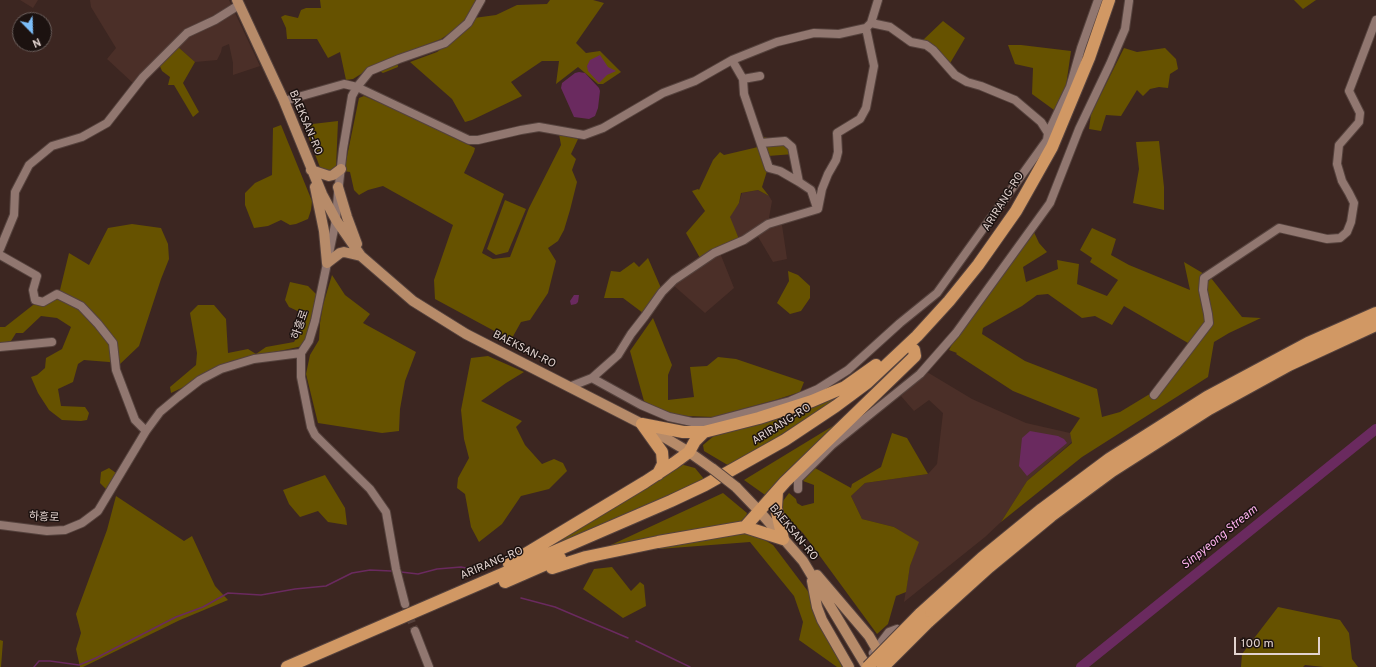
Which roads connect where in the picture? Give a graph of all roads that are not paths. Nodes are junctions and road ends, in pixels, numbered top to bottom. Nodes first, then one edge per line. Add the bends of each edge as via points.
1 (480, 0) edge
2 (878, 0) edge
3 (1098, 0) edge
4 (1109, 0) edge
5 (1116, 0) edge
6 (1129, 1) dead end
7 (238, 2) edge
8 (1376, 20) edge
9 (869, 25) junction
10 (732, 60) junction
11 (760, 76) dead end
12 (743, 78) junction
13 (357, 88) junction
14 (284, 102) junction
15 (1048, 133) junction
16 (761, 143) junction
17 (341, 169) junction
18 (311, 170) junction
19 (799, 182) junction
20 (338, 187) junction
21 (818, 209) junction
22 (336, 220) junction
23 (0, 249) edge
24 (0, 255) edge
25 (361, 256) junction
26 (327, 263) junction
27 (1376, 313) edge
28 (1376, 325) edge
29 (52, 342) dead end
30 (0, 347) edge
31 (914, 350) junction
32 (301, 353) junction
33 (893, 360) junction
34 (592, 378) junction
35 (570, 387) junction
36 (1154, 395) dead end
37 (642, 424) junction
38 (146, 431) junction
39 (704, 432) junction
40 (689, 452) junction
41 (658, 474) junction
42 (798, 489) dead end
43 (777, 492) junction
44 (760, 512) junction
45 (0, 525) edge
46 (745, 527) junction
47 (783, 539) junction
48 (803, 561) junction
49 (532, 571) junction
50 (811, 575) junction
51 (464, 591) junction
52 (405, 604) tunnel mouth
53 (924, 618) junction
54 (897, 629) dead end
55 (414, 630) tunnel mouth
56 (874, 651) junction
57 (287, 667) edge
58 (306, 667) edge
59 (429, 667) edge
60 (849, 667) edge
61 (868, 667) edge
62 (883, 667) edge
63 (887, 667) edge

1 - 13 street, 하흥로 via 468,23 445,43 370,71
2 - 9 street
3 - 15 street via 1070,87
4 - 33 highway, ARIRANG-RO via 1089,58 1052,147 1016,211 978,266
5 - 31 highway, ARIRANG-RO via 1092,71 1065,137 1043,181 973,284
6 - 42 street via 1125,30 1079,129 1050,203 956,333 920,374 832,445 798,479
7 - 14 main road, BAEKSAN-RO
7 - 23 street via 215,20 188,33 143,77 108,122 82,137 52,146 29,165 15,192 14,215
8 - 36 street via 1348,91 1360,113 1359,122 1339,145 1337,164 1342,181 1354,203 1347,232 1340,238 1327,239 1279,228 1204,278 1203,290 1209,323
9 - 10 street via 839,34 814,33 777,42
9 - 15 street via 890,28 911,42 926,45 956,76 1015,100 1041,122
9 - 21 street via 874,66 866,108 860,119 837,133 838,152 822,189
10 - 12 street
10 - 13 street via 695,81 663,93 603,128 584,135 539,127 469,140
11 - 12 street
12 - 16 street via 744,94
13 - 14 street via 344,84
13 - 17 street, 하흥로 via 352,96
14 - 18 main road, BAEKSAN-RO
15 - 34 street via 1046,140 937,293 848,370 818,389 790,401 711,422 692,422 669,417 641,405
16 - 19 street via 769,168
16 - 19 street via 785,141 792,147
17 - 18 main road via 328,176
17 - 20 street, 하흥로
18 - 22 main road, BAEKSAN-RO
18 - 26 main road via 324,231
19 - 21 street via 811,190
20 - 22 street, 하흥로
20 - 25 main road
21 - 34 street via 768,224 744,240 714,253 674,280 662,292 618,355
22 - 25 main road, BAEKSAN-RO
22 - 26 street, 하흥로
24 - 38 street via 37,276 33,290 35,300 43,302 57,294 80,306 98,324 113,343 116,370 135,420
25 - 26 main road via 340,252
25 - 35 main road, BAEKSAN-RO via 414,301 466,334
26 - 32 street, 하흥로 via 315,322
27 - 53 highway via 1308,343 1207,397 1109,459 982,558
28 - 53 highway via 1289,365 1209,409 1112,471
29 - 30 street
31 - 43 highway via 915,356
31 - 49 highway, ARIRANG-RO via 842,410 767,460 708,491
32 - 38 street, 하흥로 via 254,359 221,369 178,396 160,412
32 - 52 street via 302,377 311,427 315,435 370,489 386,512
33 - 39 highway via 886,358 845,387 812,401
33 - 51 highway, ARIRANG-RO via 836,406 786,440 733,470 671,501
34 - 35 street
35 - 37 main road, BAEKSAN-RO
37 - 39 highway via 683,432
37 - 40 main road, BAEKSAN-RO
37 - 41 highway via 662,452 663,464
38 - 45 street, 하흥로 via 98,511 82,523 64,530 47,531
39 - 40 highway
40 - 41 highway
40 - 44 main road, BAEKSAN-RO, bridge via 736,487
41 - 51 highway via 519,558 469,584
43 - 44 highway
43 - 47 highway via 776,508
44 - 46 highway
44 - 47 main road, BAEKSAN-RO
46 - 47 highway
46 - 49 highway via 658,542 586,557 540,572
47 - 48 main road, BAEKSAN-RO
48 - 50 main road, BAEKSAN-RO
48 - 56 main road via 869,636
49 - 58 highway, ARIRANG-RO
50 - 60 main road via 822,620
50 - 61 main road, BAEKSAN-RO
51 - 57 highway, ARIRANG-RO
53 - 61 highway, bridge
53 - 62 highway, bridge
54 - 56 street via 889,632
55 - 59 street
56 - 63 main road

